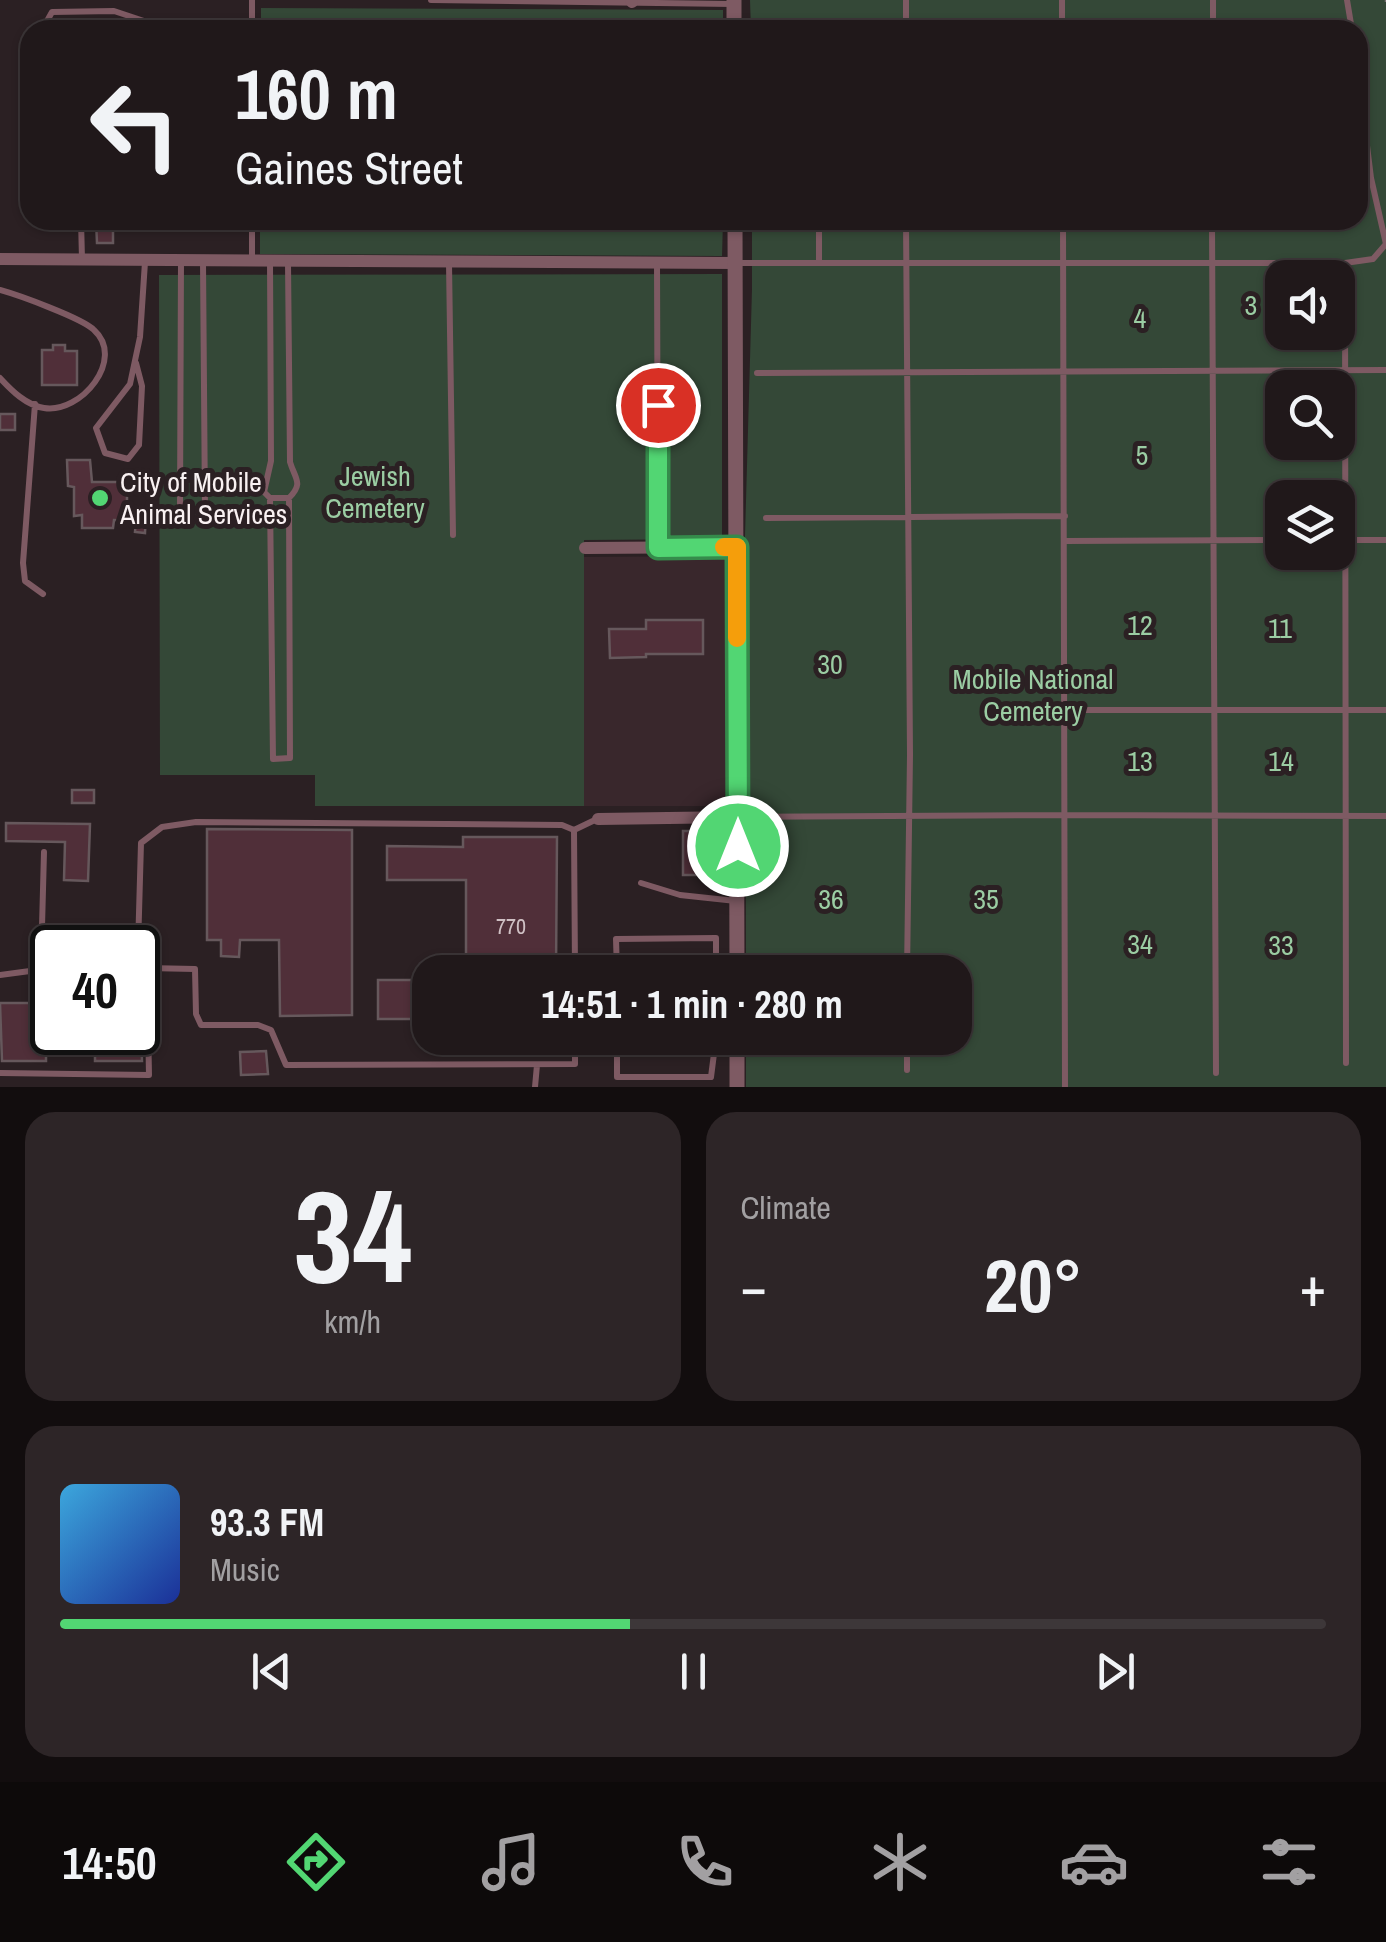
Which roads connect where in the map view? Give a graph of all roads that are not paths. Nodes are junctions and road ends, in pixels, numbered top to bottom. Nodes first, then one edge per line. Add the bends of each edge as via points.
1 (115, 0) edge
2 (431, 0) edge
3 (524, 0) edge
4 (632, 1) edge
5 (734, 2) edge
6 (114, 11) junction
7 (48, 20) edge
8 (141, 20) edge
9 (1368, 154) edge
10 (81, 230) edge
11 (252, 230) edge
12 (735, 230) edge
13 (819, 230) edge
14 (906, 230) edge
15 (1063, 230) edge
16 (1212, 230) edge
17 (1386, 244) edge
18 (0, 259) edge
19 (82, 260) junction
20 (145, 260) junction
21 (181, 261) junction
22 (203, 261) junction
23 (252, 261) junction
24 (270, 261) junction
25 (288, 262) junction
26 (449, 262) junction
27 (1355, 262) edge
28 (657, 263) junction
29 (819, 263) junction
30 (906, 263) junction
31 (736, 264) junction
32 (1063, 264) junction
33 (1212, 264) junction
34 (1265, 264) edge
35 (0, 290) edge
36 (1346, 350) edge
37 (136, 364) junction
38 (1346, 370) edge
39 (1355, 370) edge
40 (1386, 370) edge
41 (1213, 371) junction
42 (1265, 371) edge
43 (1064, 372) junction
44 (757, 373) dead end
45 (906, 373) junction
46 (0, 378) edge
47 (34, 404) junction
48 (270, 498) junction
49 (289, 498) junction
50 (1065, 516) junction
51 (766, 518) dead end
52 (908, 518) junction
53 (454, 535) dead end
54 (1214, 540) junction
55 (1265, 540) edge
56 (1355, 540) edge
57 (1386, 540) edge
58 (1065, 541) junction
59 (737, 547) junction
60 (585, 548) dead end
61 (658, 548) junction
62 (1343, 570) edge
63 (43, 594) dead end
64 (1066, 710) junction
65 (1347, 710) junction
66 (1386, 710) edge
67 (1215, 711) junction
68 (1066, 815) junction
69 (908, 816) junction
70 (1216, 816) junction
71 (1346, 816) junction
72 (1386, 816) edge
73 (738, 818) junction
74 (598, 819) joint
75 (574, 830) junction
76 (44, 852) dead end
77 (640, 883) dead end
78 (738, 902) junction
79 (139, 925) edge
80 (575, 955) edge
81 (616, 955) edge
82 (716, 955) edge
83 (737, 955) edge
84 (908, 955) edge
85 (160, 968) edge
86 (0, 975) edge
87 (149, 1055) edge
88 (575, 1055) edge
89 (617, 1055) edge
90 (713, 1055) edge
91 (737, 1055) edge
92 (907, 1055) edge
93 (1346, 1063) dead end
94 (537, 1066) junction
95 (907, 1070) dead end
96 (1216, 1073) dead end
97 (0, 1074) edge
98 (535, 1087) edge
99 (737, 1087) edge
100 (1065, 1087) edge

1 - 6 lane
2 - 3 lane
3 - 4 lane
4 - 5 lane
6 - 7 lane via 52,12
6 - 8 lane
9 - 17 lane
10 - 19 lane
11 - 23 lane
12 - 31 street
13 - 29 lane
14 - 30 lane
15 - 32 lane
16 - 33 lane
17 - 27 lane via 1373,259
18 - 19 street
19 - 20 street
20 - 21 street
20 - 37 lane
21 - 22 street
21 - 22 lane via 180,509 196,520 205,511
22 - 23 street
23 - 24 street
24 - 25 street
24 - 48 lane via 271,461 264,492
25 - 26 street
25 - 49 lane via 290,462 298,484
26 - 28 street
26 - 53 lane
28 - 31 street
28 - 61 lane
29 - 30 lane
29 - 31 lane
30 - 32 lane
30 - 45 lane
31 - 59 street
32 - 33 lane
32 - 43 lane
33 - 34 lane
33 - 41 lane
35 - 47 lane via 83,322 97,332 106,352 81,399 65,406
36 - 38 lane
37 - 37 lane via 130,384 96,428 104,454 128,459 139,445 142,386
39 - 40 lane
41 - 42 lane
41 - 43 lane
41 - 54 lane
43 - 45 lane
43 - 50 lane
44 - 45 lane
45 - 52 lane
46 - 47 lane
47 - 63 lane via 23,562 26,581
48 - 49 lane
48 - 49 lane via 273,759 290,758
50 - 52 lane
50 - 58 lane
51 - 52 lane
52 - 69 lane
54 - 55 lane
54 - 58 lane
54 - 67 lane
56 - 57 lane
58 - 64 lane
59 - 61 street
59 - 73 street
60 - 61 street
62 - 65 lane
64 - 67 lane
64 - 68 lane
65 - 66 lane
65 - 67 lane
65 - 71 lane
67 - 70 lane
68 - 69 lane
68 - 70 lane
68 - 100 lane
69 - 73 lane
69 - 84 lane
70 - 71 lane
70 - 96 lane
71 - 72 lane
71 - 93 lane
73 - 74 street
73 - 78 street
74 - 75 lane
75 - 79 lane via 162,826 141,843
75 - 80 lane
76 - 86 lane via 42,964
77 - 78 lane
78 - 83 street
81 - 82 lane via 616,939 716,938
85 - 94 lane via 195,969 201,1025 271,1030 286,1065
87 - 97 lane via 149,1074
88 - 94 lane via 575,1064
89 - 90 lane via 617,1077 710,1077
91 - 99 street
92 - 95 lane
94 - 98 lane

